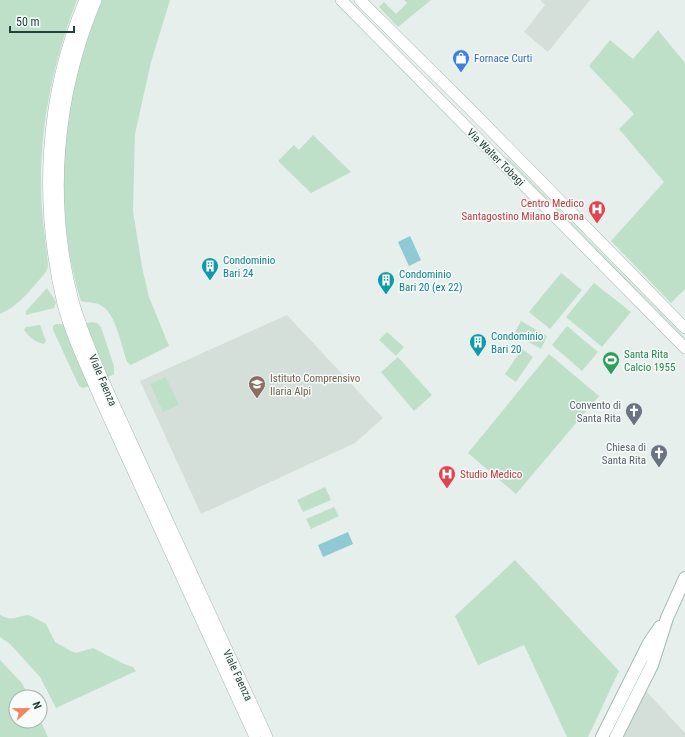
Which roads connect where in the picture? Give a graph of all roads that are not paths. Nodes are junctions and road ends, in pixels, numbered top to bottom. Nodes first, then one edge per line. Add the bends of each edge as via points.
1 (85, 0) edge
2 (96, 0) edge
3 (341, 0) edge
4 (360, 0) edge
5 (685, 328) edge
6 (685, 348) edge
7 (685, 578) edge
8 (667, 618) junction
9 (255, 737) edge
10 (267, 737) edge
11 (602, 737) edge
12 (616, 737) edge

1 - 9 street, Viale Faenza via 61,71 49,154 51,230 63,304 102,403
2 - 10 street, Viale Faenza via 73,67 60,142 60,219 73,301 106,386
3 - 6 street, Via Walter Tobagi
4 - 5 street, Via Walter Tobagi via 470,108
7 - 8 main road
8 - 11 main road via 649,643
8 - 12 main road via 652,665

